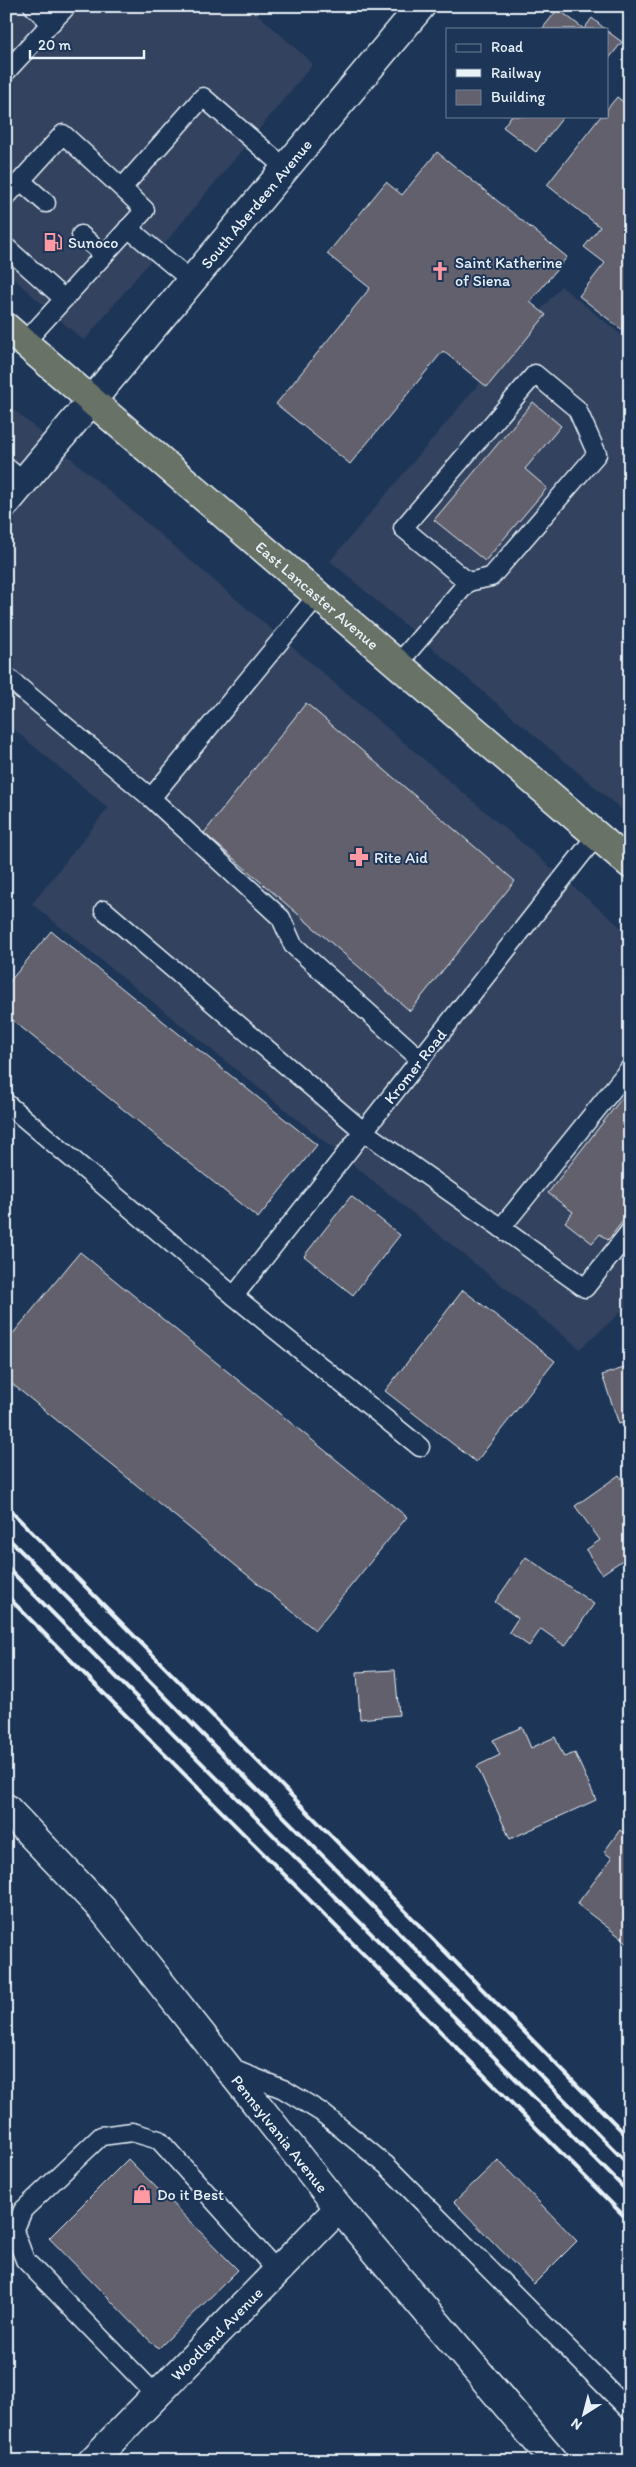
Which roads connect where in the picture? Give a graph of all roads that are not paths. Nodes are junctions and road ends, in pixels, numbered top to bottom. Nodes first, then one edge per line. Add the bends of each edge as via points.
1 (33, 6) edge
2 (67, 6) edge
3 (421, 6) edge
4 (51, 23) junction
5 (6, 72) edge
6 (285, 168) junction
7 (21, 181) junction
8 (122, 188) junction
9 (6, 197) edge
10 (46, 204) dead end
11 (128, 228) junction
12 (81, 235) dead end
13 (6, 247) edge
14 (104, 255) junction
15 (192, 280) junction
16 (64, 299) junction
17 (15, 335) edge
18 (91, 401) junction
19 (15, 475) edge
20 (6, 503) edge
21 (468, 582) junction
22 (317, 596) junction
23 (396, 664) junction
24 (6, 676) edge
25 (151, 798) junction
26 (596, 836) junction
27 (630, 864) edge
28 (104, 910) dead end
29 (420, 1059) junction
30 (630, 1068) edge
31 (6, 1103) edge
32 (363, 1131) junction
33 (501, 1228) junction
34 (630, 1232) edge
35 (234, 1296) junction
36 (420, 1447) dead end
37 (6, 1808) edge
38 (227, 2066) junction
39 (339, 2208) junction
40 (277, 2271) junction
41 (156, 2395) junction
42 (630, 2411) edge
43 (92, 2461) edge
44 (554, 2461) edge

1 - 4 lane
2 - 4 lane
3 - 6 street, South Aberdeen Avenue
4 - 5 lane
6 - 8 lane via 202,97
6 - 15 street, South Aberdeen Avenue
7 - 8 lane via 63,134
7 - 9 lane
7 - 10 lane
8 - 11 lane via 144,210
11 - 14 lane
11 - 15 lane
12 - 14 lane
13 - 16 lane
14 - 16 lane
15 - 18 street, South Aberdeen Avenue
16 - 17 lane
17 - 18 highway, East Lancaster Avenue
18 - 19 street, South Aberdeen Avenue
18 - 22 highway, East Lancaster Avenue
19 - 20 street, South Aberdeen Avenue
21 - 21 lane via 491,577 597,454 577,409 535,374 403,528
21 - 23 lane
22 - 23 highway, East Lancaster Avenue
22 - 25 lane
23 - 26 highway, East Lancaster Avenue
24 - 25 lane
25 - 29 lane via 281,918 293,945
26 - 27 highway, East Lancaster Avenue
26 - 29 lane, Kromer Road
28 - 32 lane
29 - 32 lane, Kromer Road
30 - 33 lane
31 - 35 lane
32 - 33 lane
32 - 35 lane, Kromer Road
33 - 34 lane via 585,1288
35 - 36 lane
37 - 38 street, Pennsylvania Avenue via 103,1910
38 - 39 street, Pennsylvania Avenue
38 - 42 lane via 283,2089 321,2112 386,2165
39 - 40 street, Woodland Avenue
39 - 44 street, Pennsylvania Avenue
40 - 41 street, Woodland Avenue
40 - 41 lane via 159,2140 132,2132 101,2136 22,2210 14,2231 25,2260
41 - 43 street, Woodland Avenue

